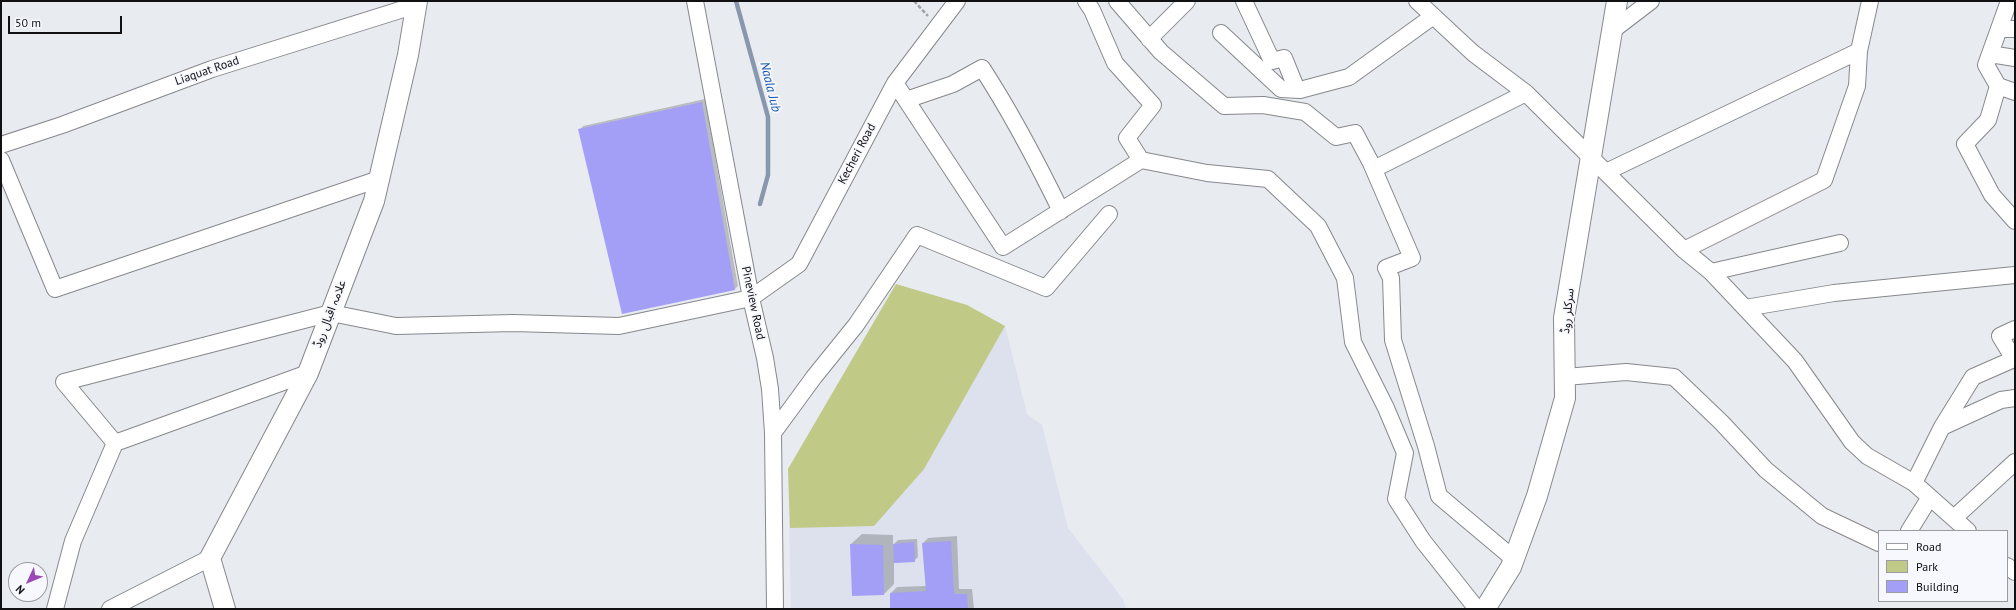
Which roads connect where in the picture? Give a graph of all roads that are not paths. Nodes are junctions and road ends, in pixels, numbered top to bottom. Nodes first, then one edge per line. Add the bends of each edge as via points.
1 (695, 1) edge
2 (957, 1) edge
3 (1086, 1) edge
4 (1117, 1) edge
5 (1187, 1) edge
6 (1244, 1) edge
7 (1417, 1) edge
8 (1617, 1) edge
9 (1651, 1) edge
10 (1870, 1) edge
11 (2008, 1) edge
12 (416, 3) edge
13 (1432, 17) junction
14 (1999, 29) junction
15 (2015, 29) edge
16 (1613, 30) junction
17 (1221, 33) dead end
18 (1150, 39) junction
19 (1859, 51) junction
20 (1990, 54) junction
21 (2015, 58) edge
22 (895, 83) junction
23 (1998, 86) junction
24 (1297, 90) junction
25 (2015, 92) edge
26 (1526, 93) junction
27 (906, 100) junction
28 (1, 145) edge
29 (1592, 158) junction
30 (1, 160) edge
31 (1141, 160) junction
32 (1374, 169) junction
33 (1606, 172) junction
34 (379, 178) junction
35 (1061, 211) junction
36 (1109, 214) dead end
37 (2015, 221) edge
38 (1840, 243) dead end
39 (1684, 250) junction
40 (1711, 272) junction
41 (2015, 275) edge
42 (751, 298) junction
43 (1744, 308) junction
44 (331, 313) junction
45 (2015, 329) edge
46 (308, 373) junction
47 (1565, 377) junction
48 (2015, 398) edge
49 (1942, 427) junction
50 (773, 433) junction
51 (115, 443) junction
52 (2015, 462) edge
53 (1914, 483) junction
54 (1930, 497) junction
55 (1954, 518) junction
56 (1910, 530) edge
57 (1967, 530) edge
58 (1878, 543) edge
59 (210, 558) junction
60 (1514, 559) junction
61 (56, 609) edge
62 (110, 609) edge
63 (225, 609) edge
64 (775, 609) edge
65 (1477, 609) edge
66 (1484, 609) edge

1 - 42 street, Pineview Road
2 - 22 street, Kecheri Road
3 - 31 street via 1114,63 1153,105 1127,138
4 - 18 street
5 - 18 street
6 - 24 street via 1272,61 1284,58
7 - 13 street
8 - 16 main road, سرکلر روڈ
9 - 16 street
10 - 19 street
11 - 14 street
12 - 28 street, Liaquat Road via 212,69
12 - 34 main road, علامہ اقبال روڈ via 408,55
13 - 24 street via 1348,77
13 - 26 street via 1473,53
14 - 15 street
14 - 20 street
16 - 29 main road, سرکلر روڈ
17 - 24 street via 1281,89
18 - 32 street via 1161,52 1224,106 1262,105 1305,112 1336,137 1355,132
19 - 33 street
19 - 39 street via 1857,86 1824,180
20 - 21 street
20 - 23 street via 1986,65
22 - 27 street
22 - 42 street, Kecheri Road via 799,264
23 - 25 street
23 - 37 street via 1988,120 1964,144 1992,195
26 - 29 street
26 - 32 street
27 - 35 street via 1003,247
27 - 35 street via 953,84 982,68 1032,152
29 - 33 street
29 - 47 main road, سرکلر روڈ via 1564,318
30 - 34 street via 55,289
31 - 35 street
31 - 65 street via 1207,173 1268,179 1318,226 1346,278 1353,342 1405,453 1396,499 1423,541
32 - 60 street via 1412,258 1386,268 1390,278 1393,340 1439,496
33 - 39 street
34 - 44 main road, علامہ اقبال روڈ via 374,201
36 - 50 street via 1046,288 917,235 856,325
38 - 40 street
39 - 40 street
40 - 43 street
41 - 43 street via 1864,290
42 - 44 street via 619,326 513,323 396,326
42 - 50 street, Pineview Road via 765,358
43 - 53 street via 1795,361 1852,442 1868,456
44 - 46 main road, علامہ اقبال روڈ
44 - 51 street via 64,382
45 - 49 street via 2000,336 2014,359 1973,377
46 - 51 street
46 - 59 main road, علامہ اقبال روڈ
47 - 58 street via 1626,372 1674,377 1766,470 1822,516
47 - 60 main road, سرکلر روڈ via 1563,406 1537,496
48 - 49 street via 2001,400
49 - 53 street
50 - 64 street, Pineview Road
51 - 61 street via 73,541
52 - 55 street
53 - 54 street
54 - 55 street
54 - 56 street
55 - 57 street
59 - 62 street
59 - 63 main road
60 - 66 main road, سرکلر روڈ

